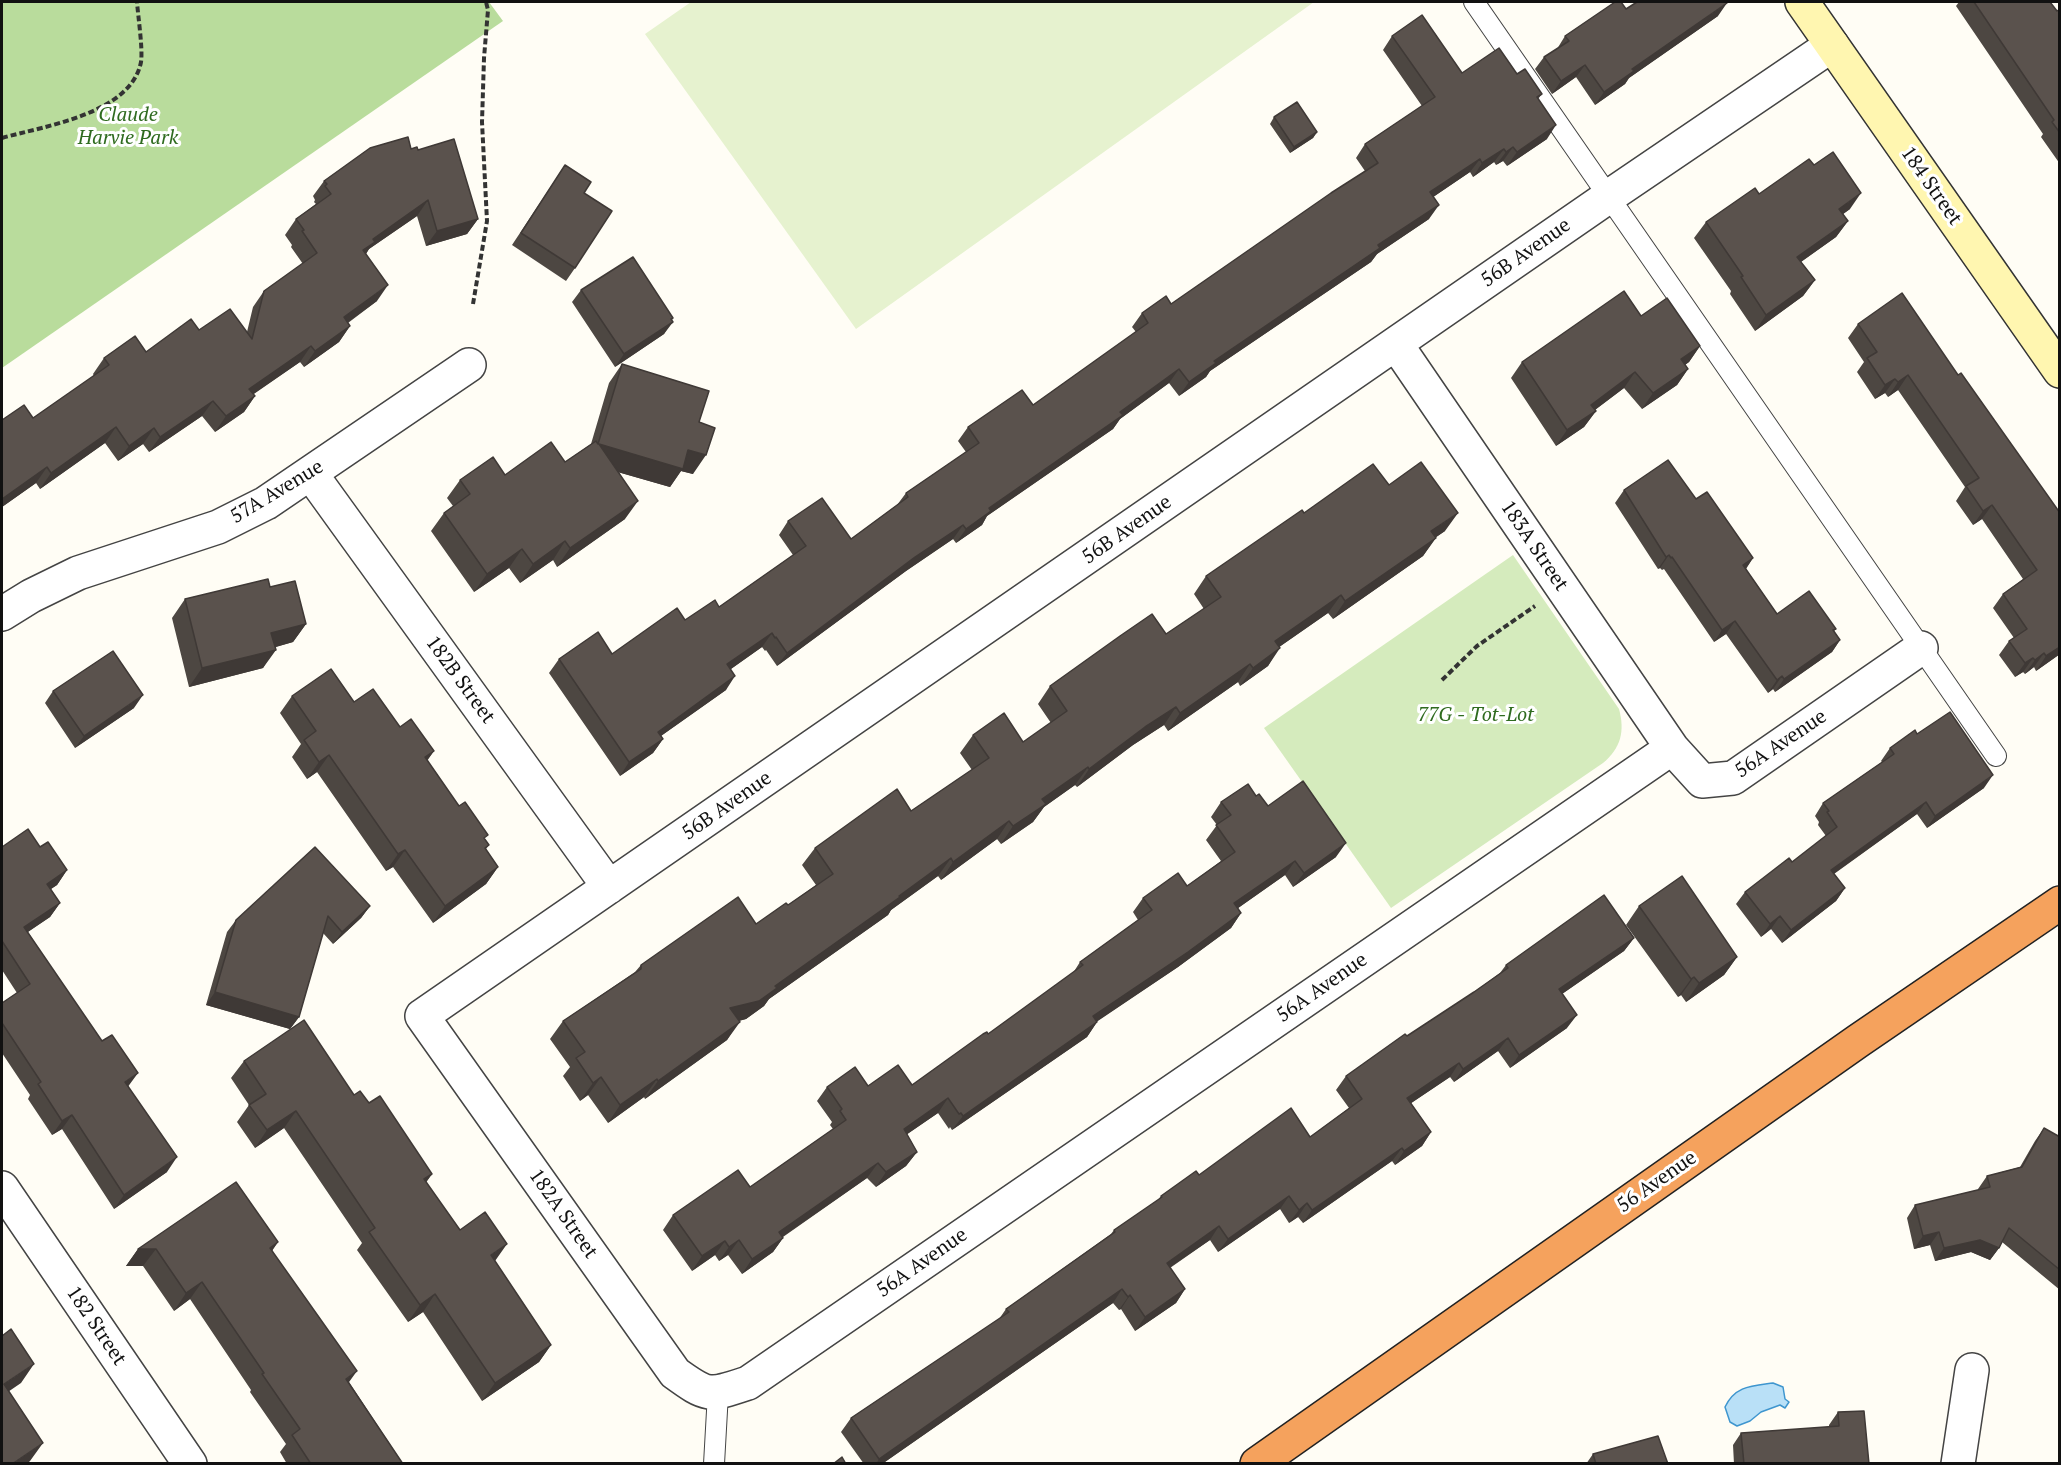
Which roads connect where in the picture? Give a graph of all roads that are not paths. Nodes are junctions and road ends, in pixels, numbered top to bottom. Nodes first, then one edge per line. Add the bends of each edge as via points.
1 (1474, 2) edge
2 (1802, 2) edge
3 (1832, 45) junction
4 (1608, 196) junction
5 (1396, 344) junction
6 (469, 365) dead end
7 (2060, 371) edge
8 (311, 474) junction
9 (2, 614) edge
10 (1921, 648) junction
11 (1672, 748) junction
12 (1996, 756) dead end
13 (609, 887) junction
14 (2060, 903) edge
15 (422, 1016) joint
16 (2, 1188) edge
17 (1972, 1370) dead end
18 (718, 1393) junction
19 (190, 1464) edge
20 (714, 1464) edge
21 (1257, 1464) edge
22 (1958, 1464) edge

1 - 4 lane
2 - 3 main road, 184 Street
3 - 4 street, 56B Avenue
3 - 7 main road, 184 Street
4 - 5 street, 56B Avenue
4 - 10 lane
5 - 11 street, 183A Street
5 - 13 street, 56B Avenue
6 - 8 street, 57A Avenue
8 - 9 street, 57A Avenue via 218,527 78,573
8 - 13 street, 182B Street
10 - 11 street, 56A Avenue via 1733,778 1702,781
10 - 12 lane
11 - 18 street, 56A Avenue via 748,1383
13 - 15 street, 56B Avenue
14 - 21 highway, 56 Avenue
15 - 18 street, 182A Street via 675,1373 699,1390
16 - 19 street, 182 Street
17 - 22 street
18 - 20 lane

